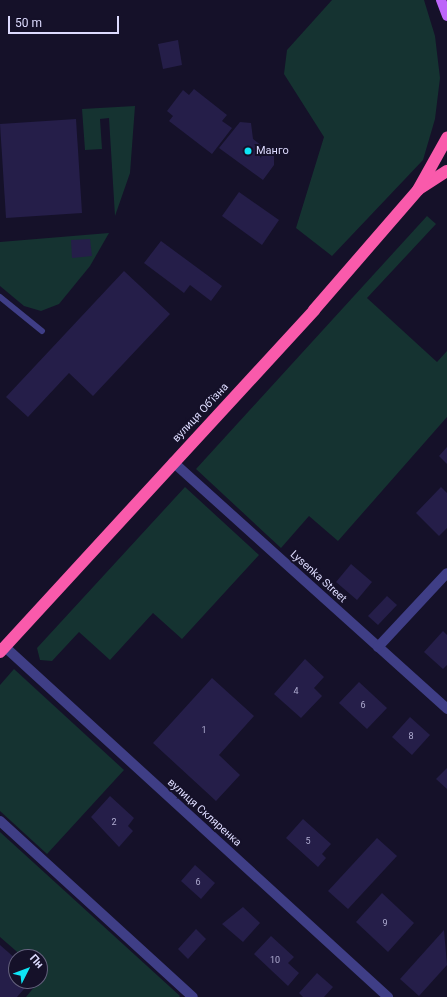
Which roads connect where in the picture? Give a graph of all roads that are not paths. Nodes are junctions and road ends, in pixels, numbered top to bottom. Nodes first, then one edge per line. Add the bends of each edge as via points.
1 (441, 0) edge
2 (447, 16) edge
3 (447, 138) edge
4 (447, 172) edge
5 (418, 190) junction
6 (0, 297) edge
7 (42, 331) dead end
8 (173, 462) junction
9 (447, 573) edge
10 (378, 647) junction
11 (2, 650) edge
12 (447, 709) edge
13 (0, 821) edge
14 (189, 996) edge
15 (388, 997) edge

1 - 2 main road
3 - 5 highway
4 - 5 highway
5 - 8 highway, вулиця Об’їзна via 314,310
6 - 7 lane
8 - 10 street, Lysenka Street
8 - 11 highway, вулиця Об’їзна
9 - 10 street
10 - 12 street, Lysenka Street
11 - 15 street, вулиця Скляренка
13 - 14 street

